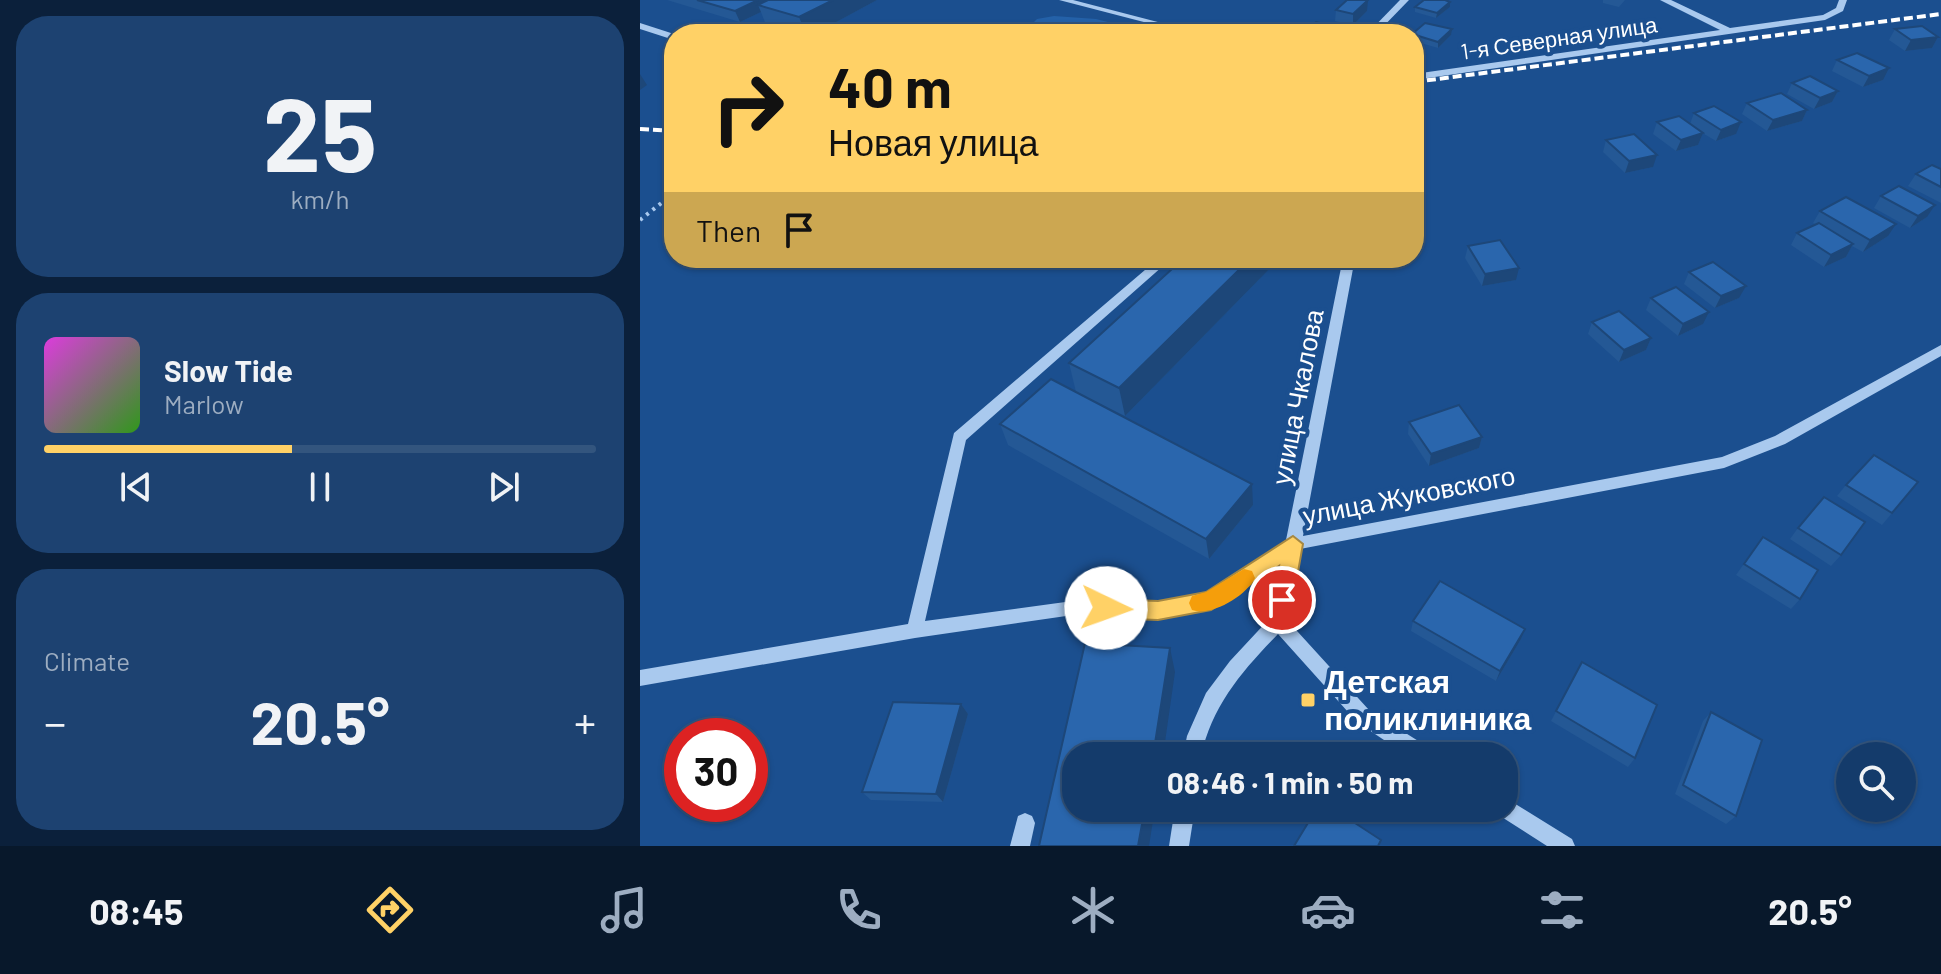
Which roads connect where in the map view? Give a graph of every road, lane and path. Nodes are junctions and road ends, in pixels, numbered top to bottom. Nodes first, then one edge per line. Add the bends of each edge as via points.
1 (1063, 0) edge
2 (1405, 0) edge
3 (1664, 0) edge
4 (1843, 0) edge
5 (1160, 24) edge
6 (1381, 24) edge
7 (640, 26) edge
8 (1730, 32) junction
9 (664, 34) edge
10 (1424, 76) edge
11 (664, 201) edge
12 (640, 220) edge
13 (1154, 268) edge
14 (1347, 268) edge
15 (1941, 350) edge
16 (1293, 544) junction
17 (1278, 622) junction
18 (915, 630) junction
19 (640, 678) edge
20 (1194, 742) edge
21 (1403, 742) edge
22 (1518, 816) edge
23 (1183, 822) edge
24 (1025, 823) dead end
25 (1020, 846) edge
26 (1179, 846) edge
27 (1565, 846) edge

1 - 5 street
2 - 6 street
3 - 8 street
4 - 8 street, 1-я Северная улица via 1840,9 1825,17
7 - 9 street
8 - 10 street, 1-я Северная улица
11 - 12 path
13 - 18 street via 959,437
14 - 16 street, улица Чкалова
15 - 16 street, улица Жуковского via 1780,440 1724,462
16 - 17 street, улица Чкалова
16 - 18 street, улица Жуковского via 1211,601 1158,610 1080,607
17 - 20 street via 1234,667 1196,727
17 - 21 street via 1363,716
18 - 19 street, улица Жуковского
22 - 27 street
23 - 26 street
24 - 25 street

